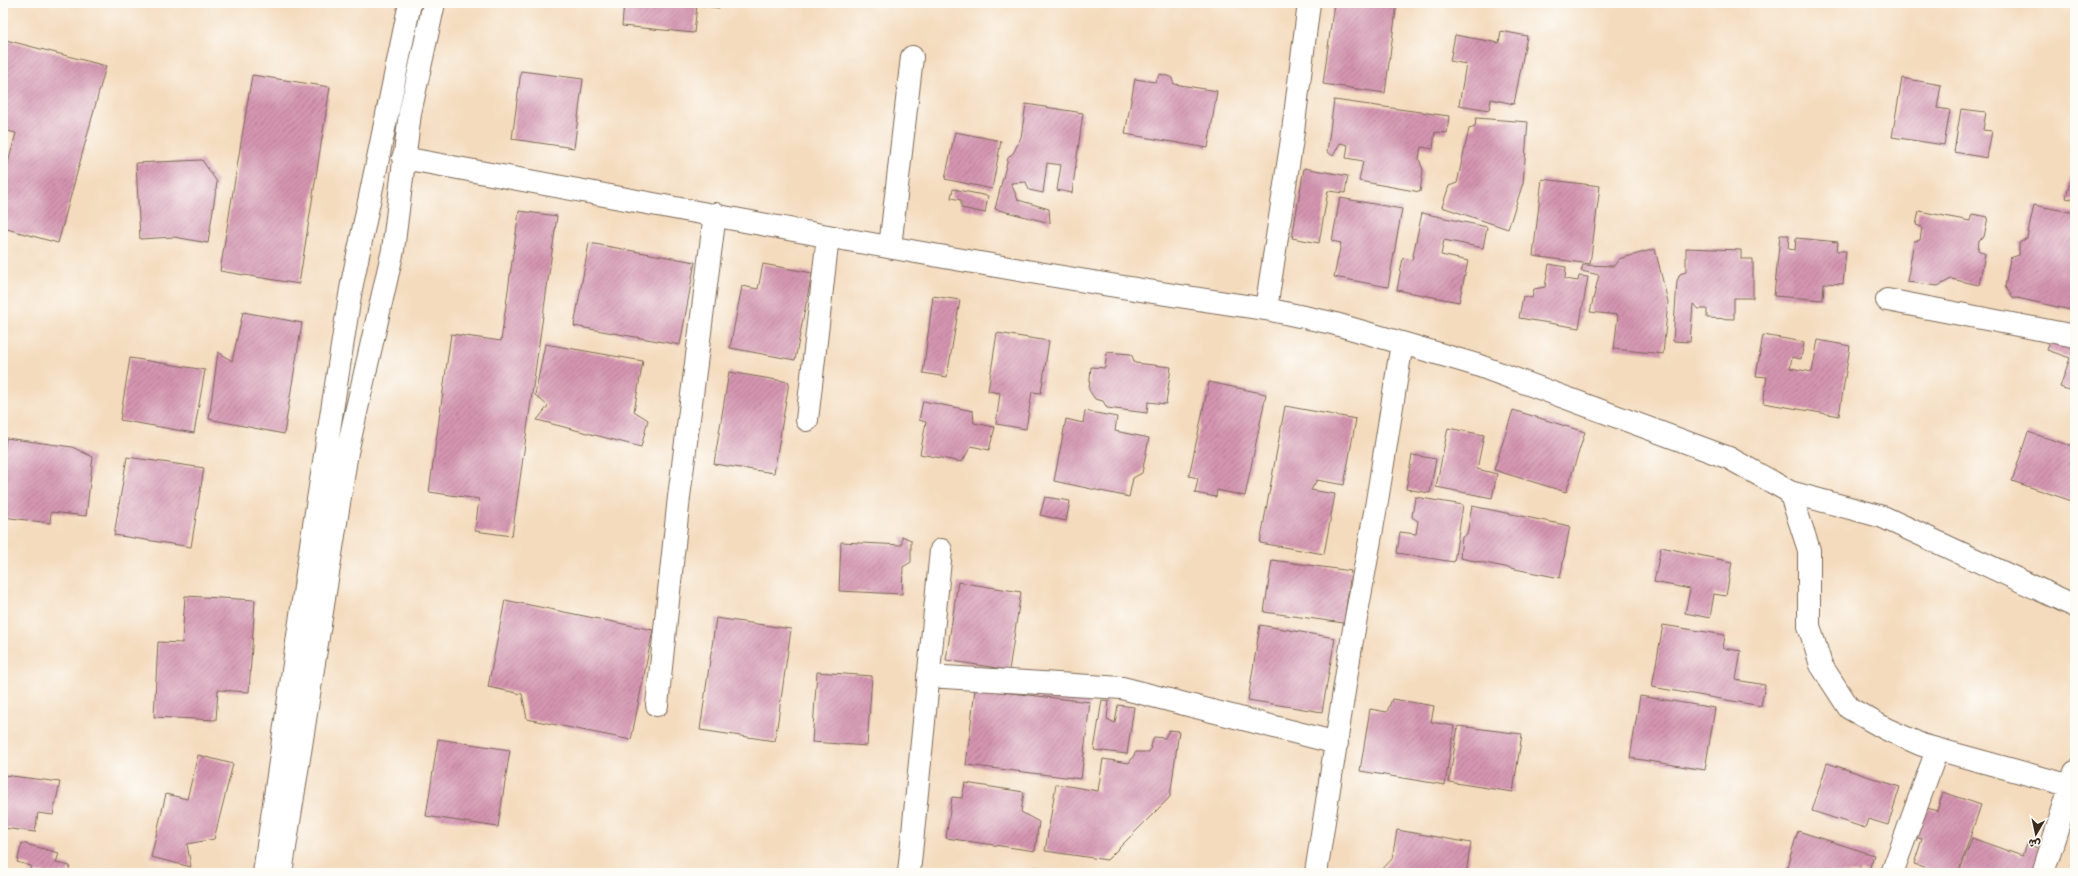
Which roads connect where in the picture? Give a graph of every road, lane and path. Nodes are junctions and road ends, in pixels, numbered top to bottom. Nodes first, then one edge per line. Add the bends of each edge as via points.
1 (410, 3) edge
2 (434, 3) edge
3 (1309, 3) edge
4 (912, 57) dead end
5 (403, 158) junction
6 (715, 214) junction
7 (828, 236) junction
8 (890, 247) junction
9 (1886, 300) dead end
10 (1266, 309) junction
11 (2075, 336) edge
12 (1402, 343) junction
13 (807, 420) dead end
14 (1790, 492) junction
15 (941, 550) dead end
16 (2075, 606) edge
17 (928, 676) junction
18 (657, 705) dead end
19 (1337, 743) junction
20 (1937, 750) junction
21 (2074, 781) edge
22 (264, 873) edge
23 (281, 873) edge
24 (909, 873) edge
25 (1316, 873) edge
26 (1892, 873) edge
27 (2043, 873) edge

1 - 22 street via 351,289
2 - 5 street
3 - 10 street via 1292,139
4 - 8 street
5 - 6 street
5 - 23 street via 393,250 347,452
6 - 7 street
6 - 18 street via 678,497
7 - 8 street
7 - 13 street
8 - 10 street
9 - 11 street
10 - 12 street via 1332,323
12 - 14 street via 1484,368 1729,458
12 - 19 street
14 - 16 street via 1883,517
14 - 20 street via 1809,550 1809,626 1821,665 1849,708 1886,729
15 - 17 street
17 - 19 street via 1122,688
17 - 24 street
19 - 25 street
20 - 21 street
20 - 26 street
21 - 27 street

